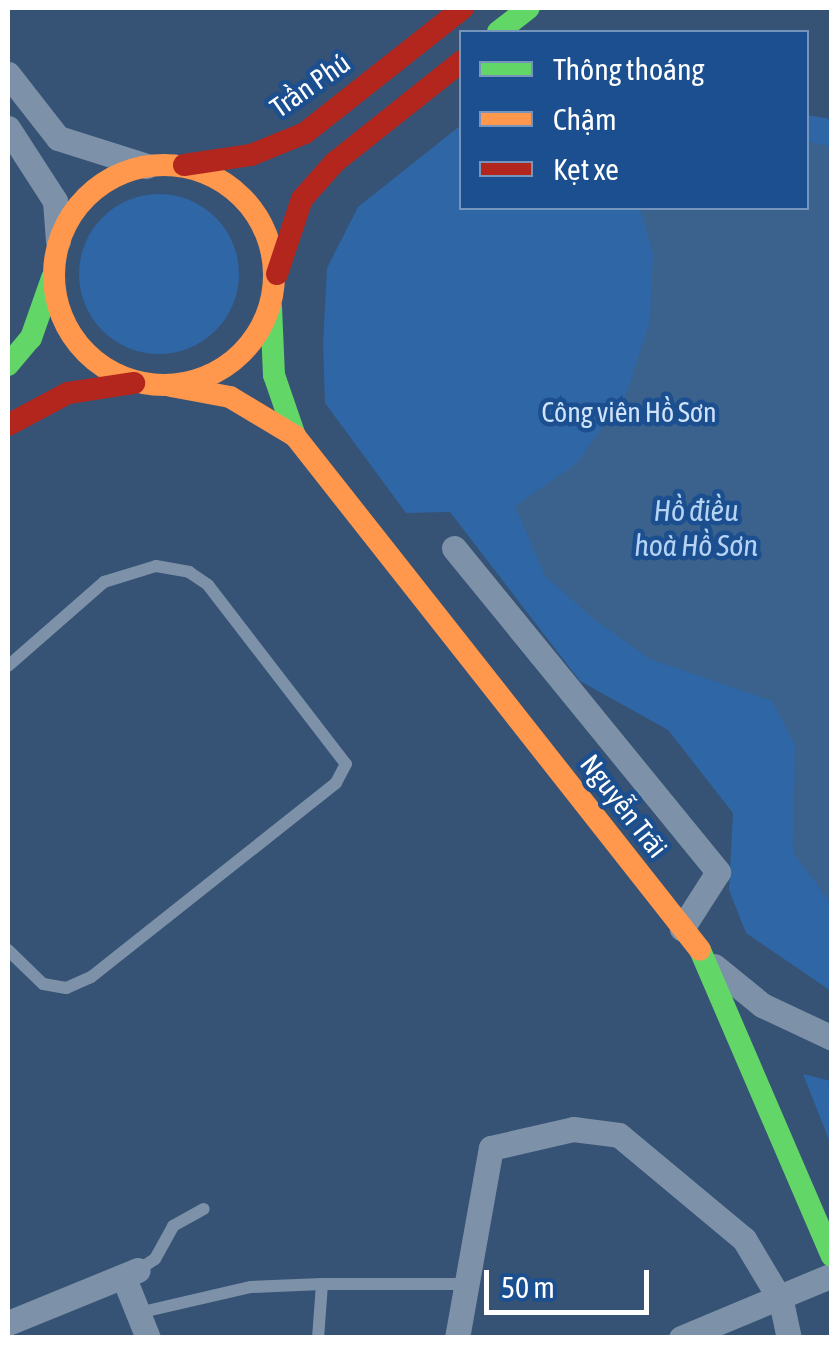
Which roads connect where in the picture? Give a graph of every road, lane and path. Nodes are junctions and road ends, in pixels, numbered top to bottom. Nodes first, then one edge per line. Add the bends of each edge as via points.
1 (462, 8) edge
2 (530, 8) edge
3 (501, 30) edge
4 (459, 63) edge
5 (8, 74) edge
6 (8, 128) edge
7 (159, 166) junction
8 (58, 241) junction
9 (52, 276) junction
10 (273, 293) junction
11 (8, 365) edge
12 (134, 382) junction
13 (171, 386) junction
14 (8, 425) edge
15 (294, 436) junction
16 (454, 548) dead end
17 (8, 666) edge
18 (682, 928) junction
19 (8, 950) edge
20 (710, 963) junction
21 (832, 1038) edge
22 (204, 1209) dead end
23 (832, 1256) edge
24 (131, 1274) junction
25 (832, 1275) edge
26 (322, 1284) junction
27 (467, 1284) junction
28 (782, 1301) junction
29 (8, 1323) edge
30 (143, 1325) edge
31 (318, 1338) edge
32 (457, 1338) edge
33 (681, 1338) edge
34 (790, 1338) edge

1 - 7 main road, Trần Phú via 305,132 251,155
2 - 3 main road
4 - 10 main road, Trần Phú via 334,162 302,199
5 - 7 street via 58,138
6 - 8 street via 55,201
7 - 8 main road, Trần Phú via 92,191
7 - 10 main road via 224,182 248,203 265,229
8 - 9 main road, Trần Phú
9 - 11 main road, Trần Phú via 31,338
9 - 12 main road, Trần Phú via 75,343
10 - 13 main road, Trần Phú via 234,362
10 - 15 main road via 274,375
12 - 13 main road, Trần Phú
12 - 14 main road, Trần Phú via 68,394
13 - 15 main road via 230,397
15 - 18 main road, Nguyễn Trãi
16 - 18 street via 718,872
17 - 19 lane via 104,582 156,566 189,572 208,585 346,764 336,783 91,978 66,988 44,984
18 - 20 main road, Nguyễn Trãi
20 - 21 street via 762,1005
20 - 23 main road, Nguyễn Trãi
22 - 24 lane via 173,1226 156,1259
24 - 29 street
24 - 30 street
25 - 28 street
26 - 27 lane
26 - 30 lane via 251,1288
26 - 31 lane
27 - 28 street via 491,1148 574,1129 619,1134 661,1165 744,1239
27 - 32 street
28 - 33 street
28 - 34 street

